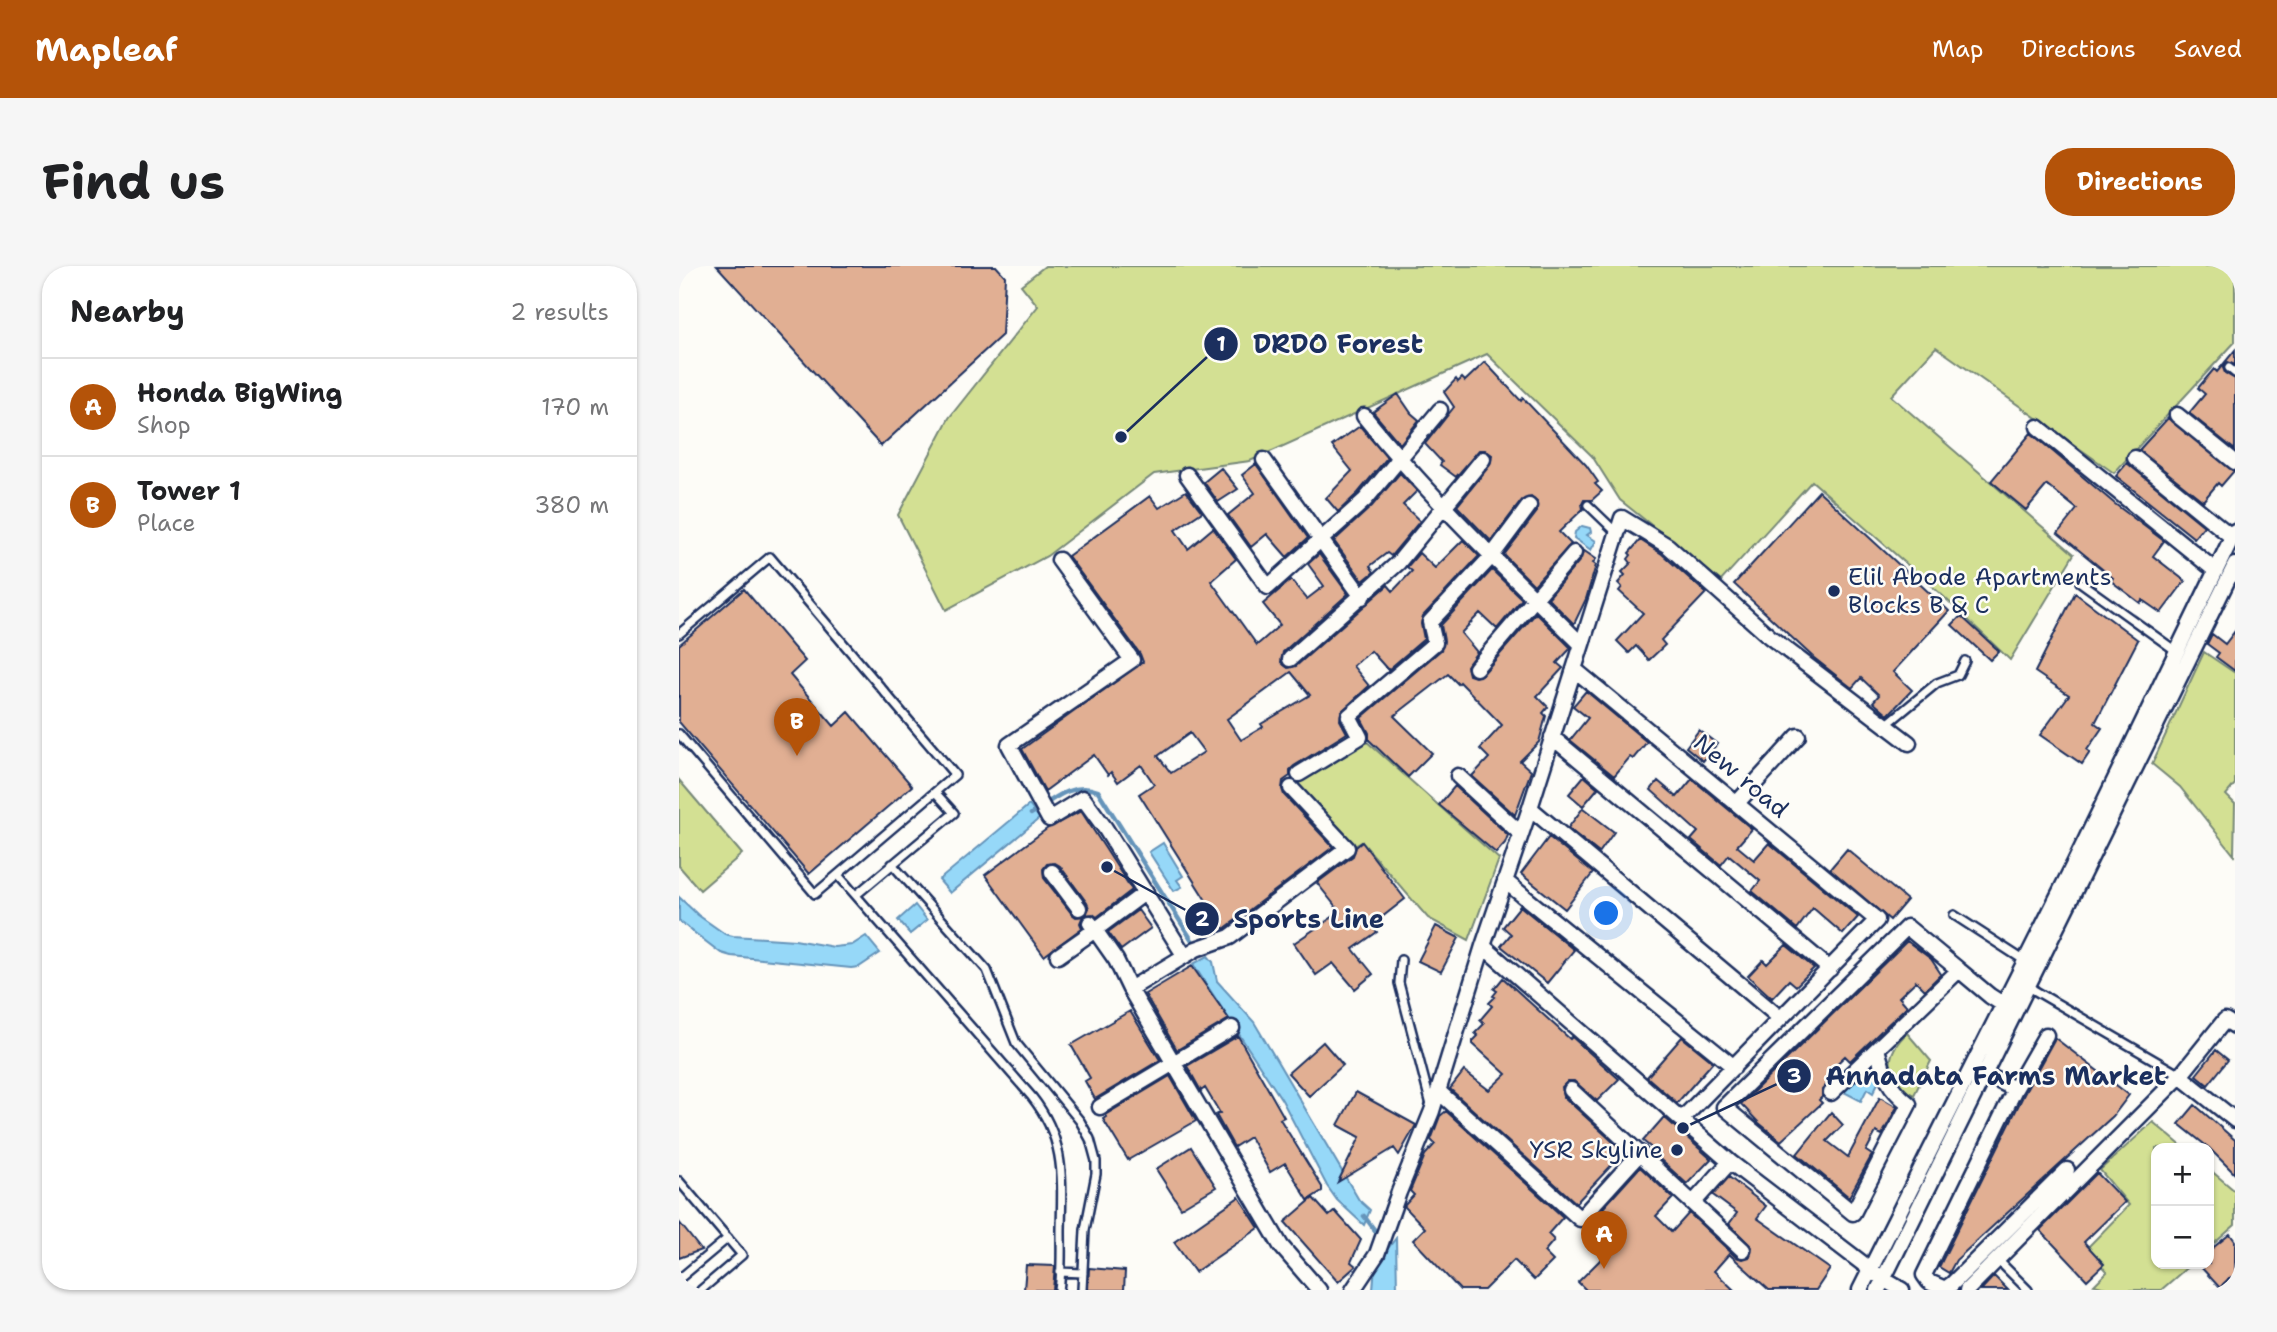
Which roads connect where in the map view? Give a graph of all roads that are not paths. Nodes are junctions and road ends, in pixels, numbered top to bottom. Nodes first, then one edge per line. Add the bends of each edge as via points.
1 (1440, 410) dead end
2 (1364, 415) dead end
3 (2177, 415) dead end
4 (2038, 427) dead end
5 (2135, 458) dead end
6 (1483, 459) dead end
7 (1264, 460) dead end
8 (1400, 460) junction
9 (2235, 462) edge
10 (1187, 475) dead end
11 (1588, 505) dead end
12 (1529, 506) dead end
13 (1445, 508) junction
14 (1616, 532) junction
15 (2234, 534) edge
16 (1322, 541) junction
17 (1574, 553) dead end
18 (1491, 557) junction
19 (1059, 560) dead end
20 (2235, 565) edge
21 (2216, 571) junction
22 (2080, 582) dead end
23 (1362, 597) junction
24 (1535, 599) junction
25 (679, 634) edge
26 (1581, 644) junction
27 (2183, 654) junction
28 (1290, 659) dead end
29 (1965, 661) dead end
30 (1476, 667) dead end
31 (1574, 669) junction
32 (1886, 725) junction
33 (679, 734) edge
34 (1798, 736) dead end
35 (1552, 737) junction
36 (1909, 743) dead end
37 (1299, 774) dead end
38 (1458, 776) dead end
39 (1291, 788) dead end
40 (936, 792) junction
41 (1737, 803) junction
42 (1530, 808) junction
43 (1521, 834) junction
44 (892, 864) junction
45 (1052, 872) dead end
46 (838, 875) junction
47 (1504, 881) junction
48 (1146, 892) junction
49 (856, 895) junction
50 (1079, 908) dead end
51 (1954, 915) dead end
52 (1093, 926) junction
53 (1483, 946) junction
54 (1190, 952) junction
55 (1058, 956) dead end
56 (1401, 960) dead end
57 (2025, 961) junction
58 (1830, 969) junction
59 (1959, 970) junction
60 (2022, 984) junction
61 (1130, 989) junction
62 (2004, 1005) junction
63 (1780, 1017) junction
64 (2235, 1026) edge
65 (1232, 1028) dead end
66 (2046, 1035) dead end
67 (1877, 1049) junction
68 (1174, 1063) junction
69 (1734, 1067) junction
70 (1978, 1071) junction
71 (2180, 1076) junction
72 (2015, 1089) junction
73 (1571, 1090) dead end
74 (1438, 1091) junction
75 (1831, 1093) dead end
76 (1100, 1107) dead end
77 (1432, 1111) junction
78 (1682, 1119) junction
79 (2235, 1120) edge
80 (1640, 1153) junction
81 (1730, 1162) junction
82 (2067, 1170) dead end
83 (679, 1181) edge
84 (1694, 1202) junction
85 (728, 1238) junction
86 (1743, 1250) dead end
87 (1998, 1260) junction
88 (1870, 1269) junction
89 (1060, 1272) junction
90 (1083, 1273) junction
91 (679, 1279) edge
92 (1880, 1285) edge
93 (2235, 1285) edge
94 (701, 1290) edge
95 (1059, 1290) edge
96 (1082, 1290) edge
97 (1319, 1290) edge
98 (1353, 1290) edge
99 (1860, 1290) edge
100 (1902, 1290) edge
101 (1967, 1290) edge
102 (2028, 1290) edge
103 (2229, 1290) edge

1 - 8 street
2 - 8 street
3 - 9 street
4 - 21 street
5 - 15 street
6 - 13 street
7 - 16 street
8 - 13 street
8 - 16 street
10 - 16 street via 1268,587
11 - 14 lane
12 - 18 street
13 - 18 street
13 - 23 street
14 - 26 street
14 - 32 street via 1622,518 1668,546 1770,637
15 - 21 street
16 - 23 street
17 - 24 street
18 - 24 street
18 - 37 street via 1430,622 1435,643 1349,716 1360,737
19 - 48 street via 1132,660 1009,746 1049,819 1083,798
20 - 27 street
21 - 27 street
22 - 27 lane
23 - 28 street
24 - 26 street
24 - 30 street
25 - 40 lane via 770,556 955,775
26 - 31 street
27 - 57 street
27 - 60 street
29 - 32 lane via 1958,675 1937,683
31 - 35 street
31 - 41 street, New road
32 - 36 street
33 - 46 lane via 815,894
34 - 41 street
35 - 42 street
35 - 58 street
38 - 43 street
39 - 54 street via 1346,848 1230,937
40 - 44 lane via 954,813
40 - 46 lane
41 - 58 street, New road via 1877,920
42 - 43 street
42 - 63 street
43 - 47 street
44 - 49 lane
44 - 90 lane via 986,970 1016,1043 1090,1139 1096,1174
45 - 50 street
46 - 49 lane
47 - 53 street
47 - 69 street
48 - 52 street
48 - 54 street
49 - 89 lane via 1048,1121 1062,1168
51 - 57 lane
52 - 55 street
52 - 61 street
53 - 74 street
53 - 78 street
54 - 61 street
56 - 77 lane via 1399,983
57 - 60 street
58 - 63 street
59 - 62 street
59 - 67 street
59 - 67 street via 1907,927 1724,1107 1853,1213 1909,1104 1885,1078
60 - 62 street
60 - 70 street
60 - 71 lane
61 - 68 street
62 - 70 street
63 - 69 street
64 - 71 street via 2225,1020
65 - 68 street
66 - 72 street
67 - 75 street
68 - 76 street
68 - 97 street via 1281,1246
69 - 78 street
70 - 72 street
70 - 88 street
70 - 92 street
71 - 79 street
71 - 87 street
72 - 82 street via 1924,1275 1929,1282 1945,1289 1952,1284
73 - 80 street
74 - 77 street
74 - 80 street via 1580,1219
77 - 98 street via 1377,1254
78 - 81 street
80 - 84 street
81 - 84 street
81 - 88 street
83 - 85 lane
84 - 86 street
85 - 91 lane
85 - 94 lane via 742,1255
87 - 101 street
87 - 102 lane
88 - 92 street
88 - 99 street
89 - 90 lane
89 - 95 lane
90 - 96 lane
92 - 100 street
93 - 103 street

